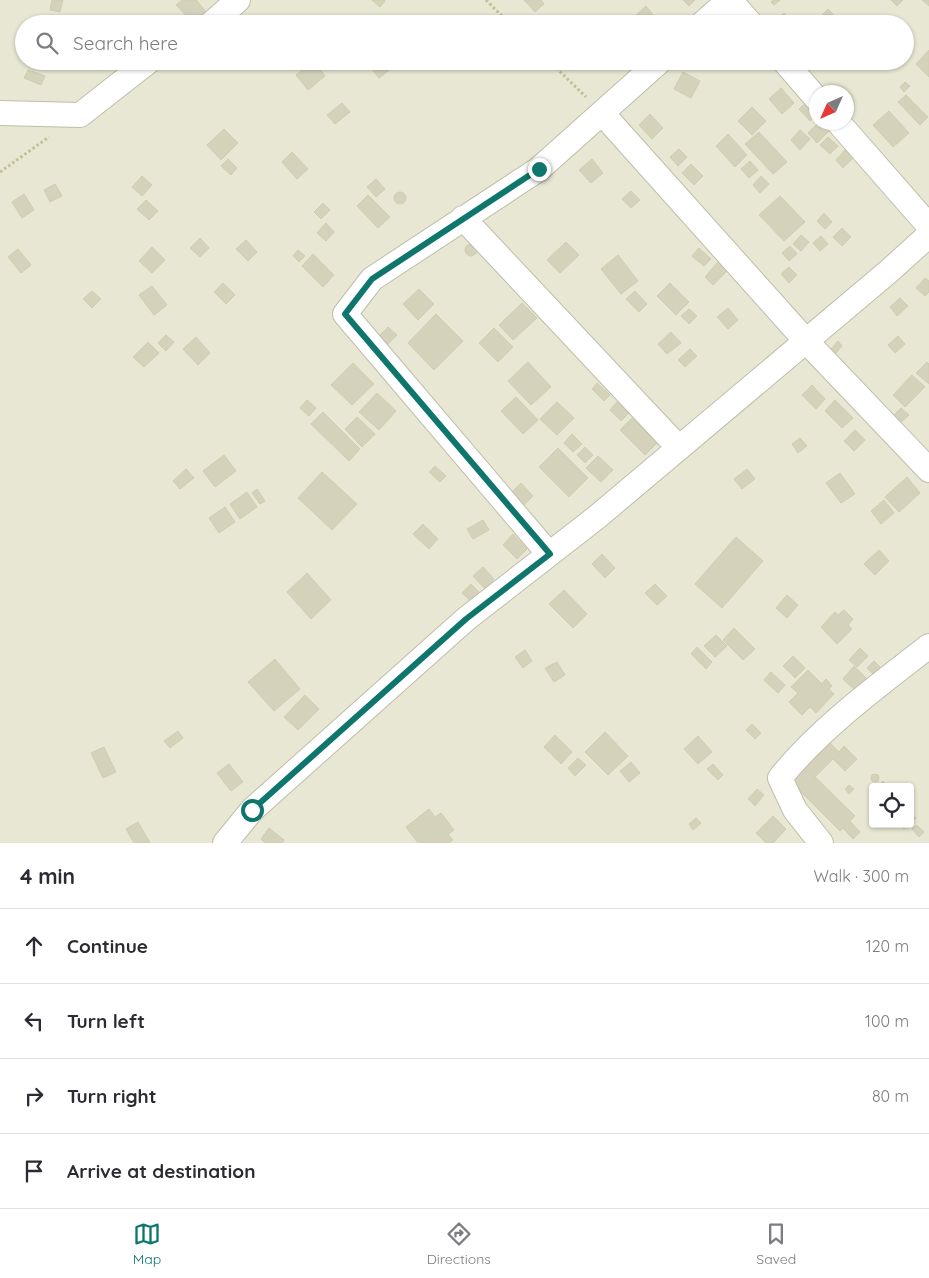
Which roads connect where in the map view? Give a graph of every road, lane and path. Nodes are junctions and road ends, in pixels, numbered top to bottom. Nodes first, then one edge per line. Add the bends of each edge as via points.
1 (238, 0) edge
2 (486, 0) edge
3 (729, 0) edge
4 (221, 15) edge
5 (501, 15) edge
6 (712, 15) edge
7 (743, 15) edge
8 (138, 70) edge
9 (558, 70) edge
10 (650, 70) edge
11 (792, 70) edge
12 (809, 90) edge
13 (0, 113) edge
14 (602, 113) junction
15 (845, 130) edge
16 (52, 135) dead end
17 (0, 172) edge
18 (463, 218) junction
19 (929, 226) edge
20 (929, 235) edge
21 (806, 342) junction
22 (679, 448) junction
23 (929, 470) edge
24 (550, 554) junction
25 (929, 646) edge
26 (225, 843) edge
27 (821, 843) edge

1 - 4 street
2 - 5 path
3 - 6 street
3 - 7 street
8 - 13 street via 80,115
9 - 14 path
10 - 14 street
11 - 12 street
14 - 18 street via 539,169
14 - 21 street
15 - 19 street
16 - 17 path
18 - 22 street
18 - 24 street via 372,279 345,314
20 - 21 street
21 - 22 street
21 - 23 street
22 - 24 street
24 - 26 street via 436,645 252,810
25 - 27 street via 799,754 780,778 795,810

